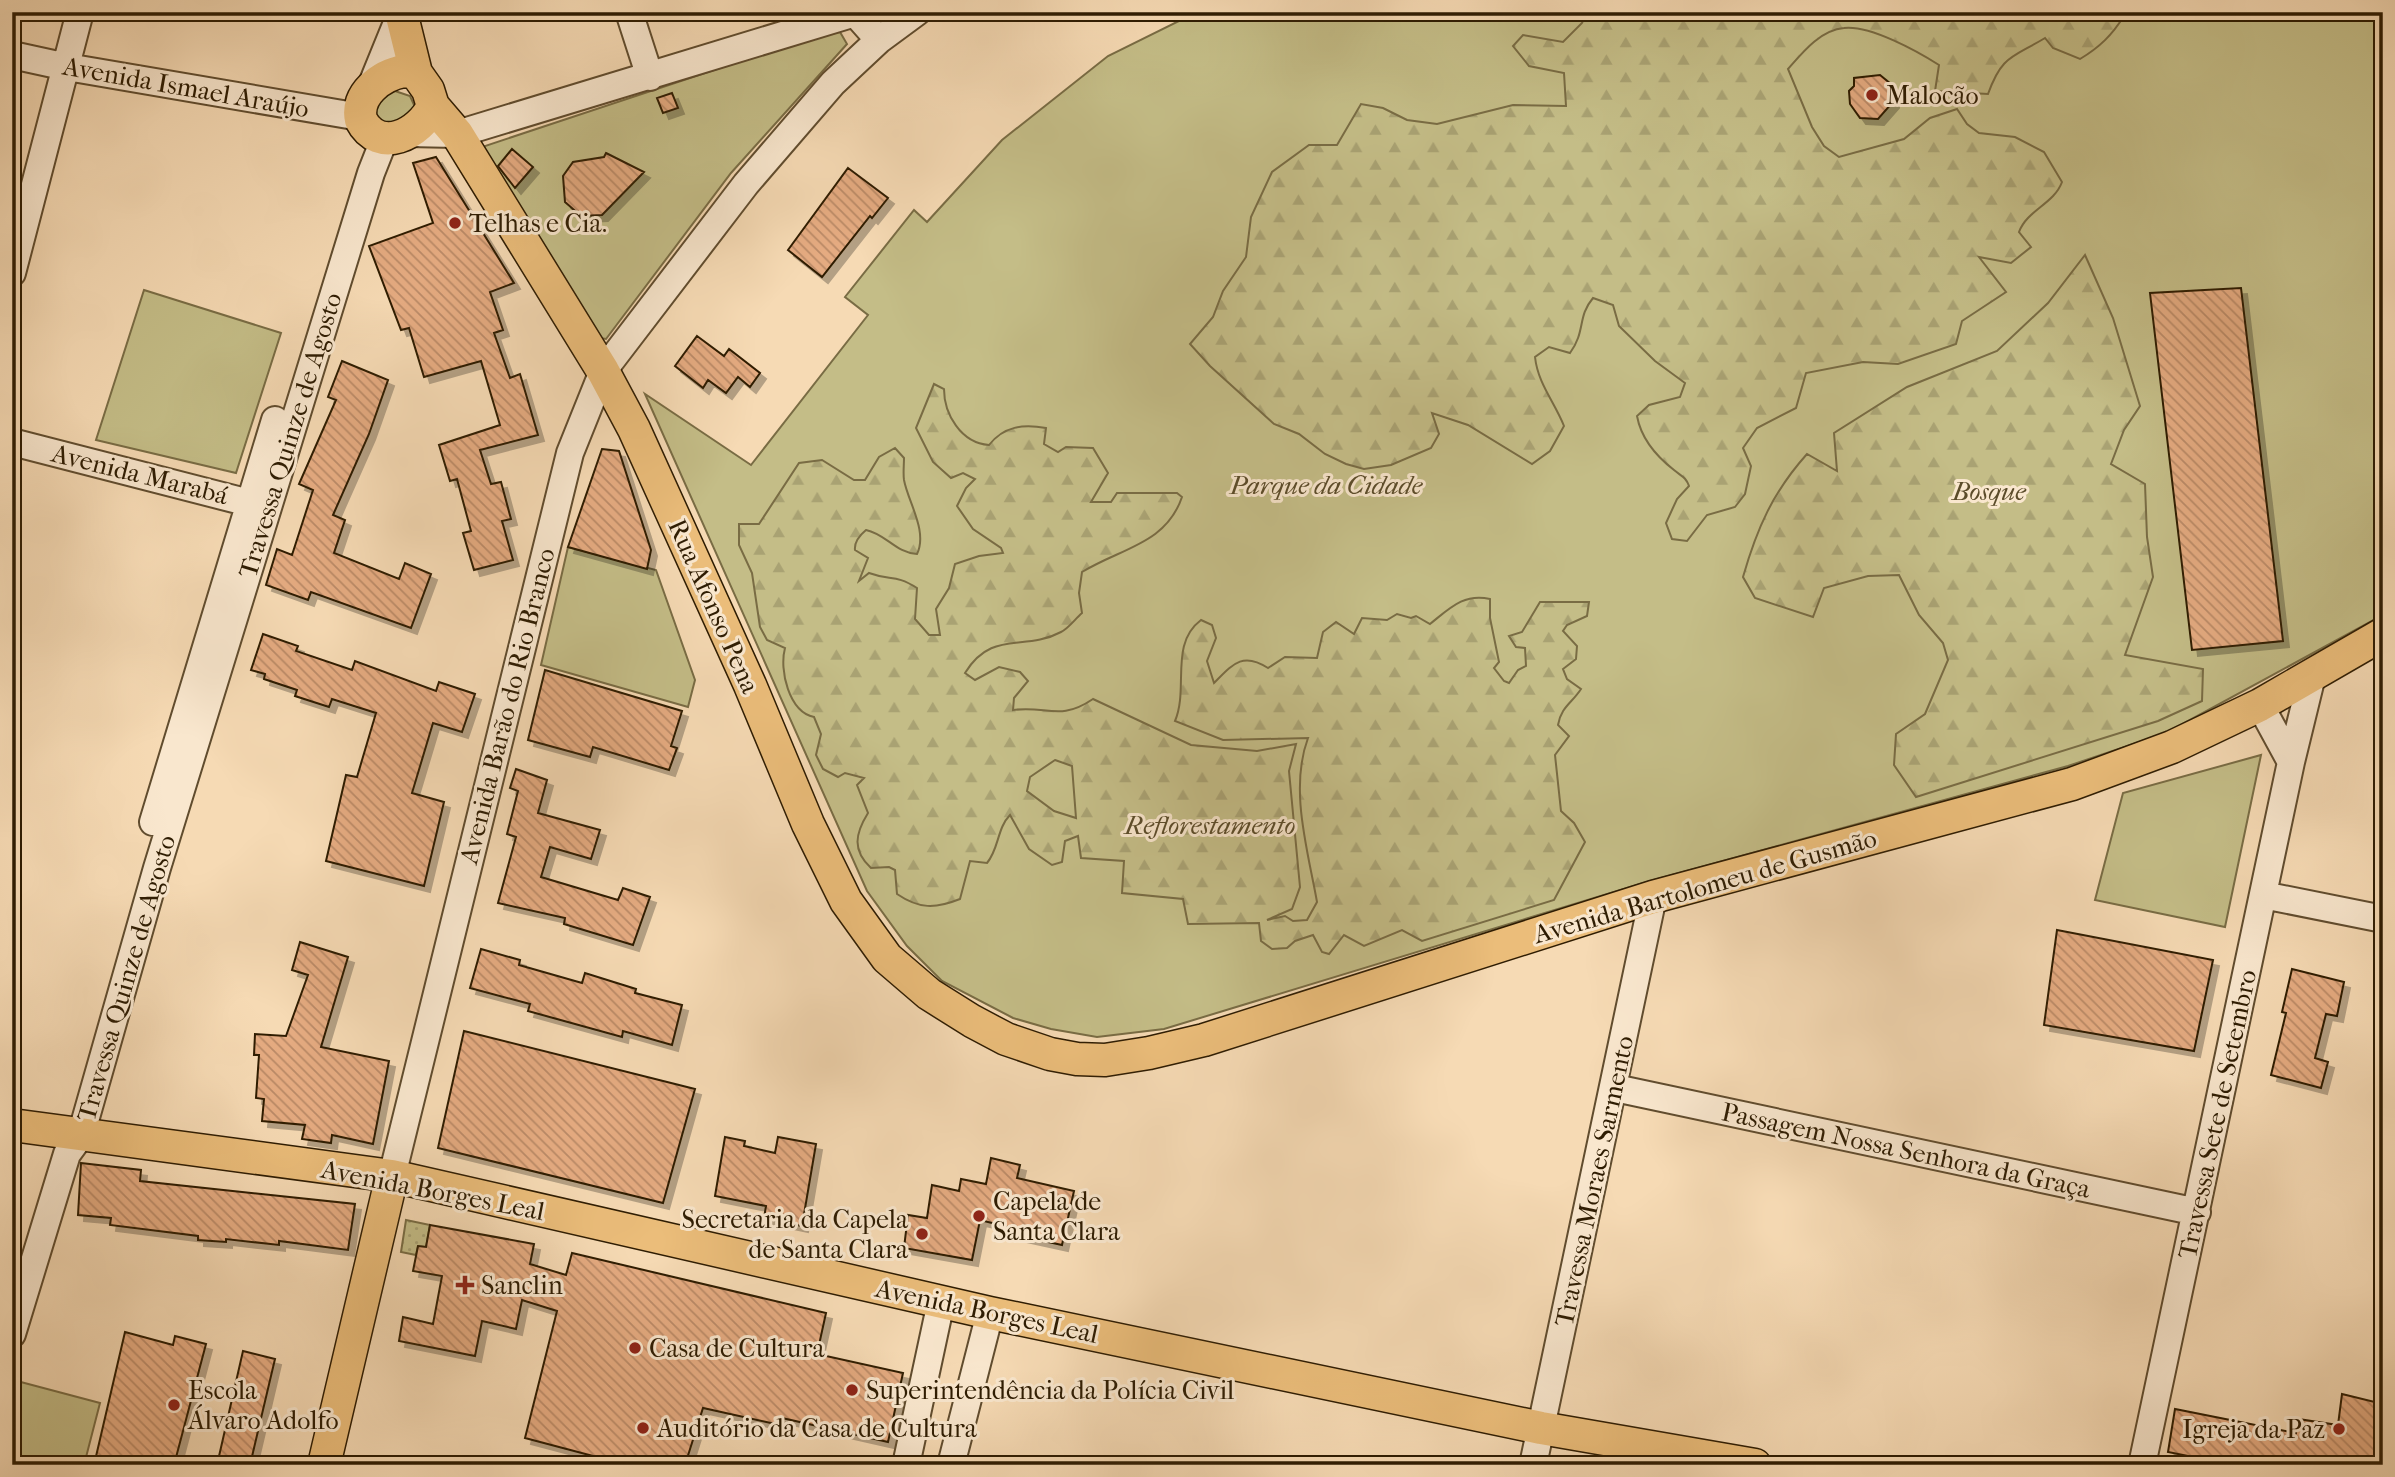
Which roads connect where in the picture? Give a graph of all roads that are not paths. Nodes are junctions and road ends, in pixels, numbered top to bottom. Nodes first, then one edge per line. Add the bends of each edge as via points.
1 (80, 12) edge
2 (629, 12) edge
3 (855, 12) edge
4 (917, 12) edge
5 (401, 13) edge
6 (879, 40) junction
7 (12, 55) edge
8 (66, 67) junction
9 (416, 73) junction
10 (650, 77) junction
11 (433, 106) junction
12 (378, 122) junction
13 (457, 134) junction
14 (12, 273) edge
15 (603, 371) junction
16 (12, 442) edge
17 (258, 505) junction
18 (2383, 634) edge
19 (2312, 676) junction
20 (2260, 705) junction
21 (2291, 762) junction
22 (2263, 895) junction
23 (1653, 897) junction
24 (2383, 919) edge
25 (1006, 1039) joint
26 (1615, 1088) junction
27 (12, 1125) edge
28 (71, 1140) junction
29 (392, 1177) junction
30 (2197, 1212) junction
31 (942, 1302) junction
32 (990, 1313) junction
33 (12, 1334) edge
34 (1541, 1428) junction
35 (324, 1465) edge
36 (906, 1465) edge
37 (951, 1465) edge
38 (1533, 1465) edge
39 (1755, 1465) edge
40 (2142, 1465) edge

1 - 8 street
2 - 10 street
3 - 6 street
3 - 10 street
4 - 6 street, Avenida Barão do Rio Branco
5 - 9 main road
5 - 12 street
6 - 15 street, Avenida Barão do Rio Branco via 833,83 746,184
7 - 8 street, Avenida Ismael Araújo
8 - 12 street, Avenida Ismael Araújo
8 - 14 street
9 - 11 main road, Rua Afonso Pena
9 - 12 main road via 395,72
10 - 13 street
11 - 12 main road via 424,123
11 - 13 main road, Rua Afonso Pena
12 - 13 street
12 - 17 street, Travessa Quinze de Agosto
13 - 15 main road, Rua Afonso Pena
15 - 25 main road, Rua Afonso Pena via 640,441 846,901 887,958 929,994
15 - 29 street, Avenida Barão do Rio Branco via 570,453
16 - 17 street, Avenida Marabá
17 - 28 street, Travessa Quinze de Agosto
18 - 19 main road, Avenida Bartolomeu de Gusmão
19 - 20 main road, Avenida Bartolomeu de Gusmão
19 - 21 street, Travessa Sete de Setembro
20 - 21 street
20 - 23 main road, Avenida Bartolomeu de Gusmão via 2172,747 2072,784
21 - 22 street, Travessa Sete de Setembro
22 - 24 street
22 - 30 street, Travessa Sete de Setembro
23 - 25 main road, Avenida Bartolomeu de Gusmão via 1149,1054 1077,1059
23 - 26 street, Travessa Moraes Sarmento
26 - 30 street, Passagem Nossa Senhora da Graça
26 - 34 street, Travessa Moraes Sarmento
27 - 28 main road, Avenida Borges Leal
28 - 29 main road, Avenida Borges Leal
28 - 33 street, Travessa Quinze de Agosto
29 - 31 main road, Avenida Borges Leal
29 - 35 main road, Avenida Barão do Rio Branco
30 - 40 street, Travessa Sete de Setembro
31 - 32 main road, Avenida Borges Leal
31 - 36 street
32 - 34 main road, Avenida Borges Leal
32 - 37 street
34 - 38 street, Travessa Moraes Sarmento
34 - 39 main road, Avenida Borges Leal

